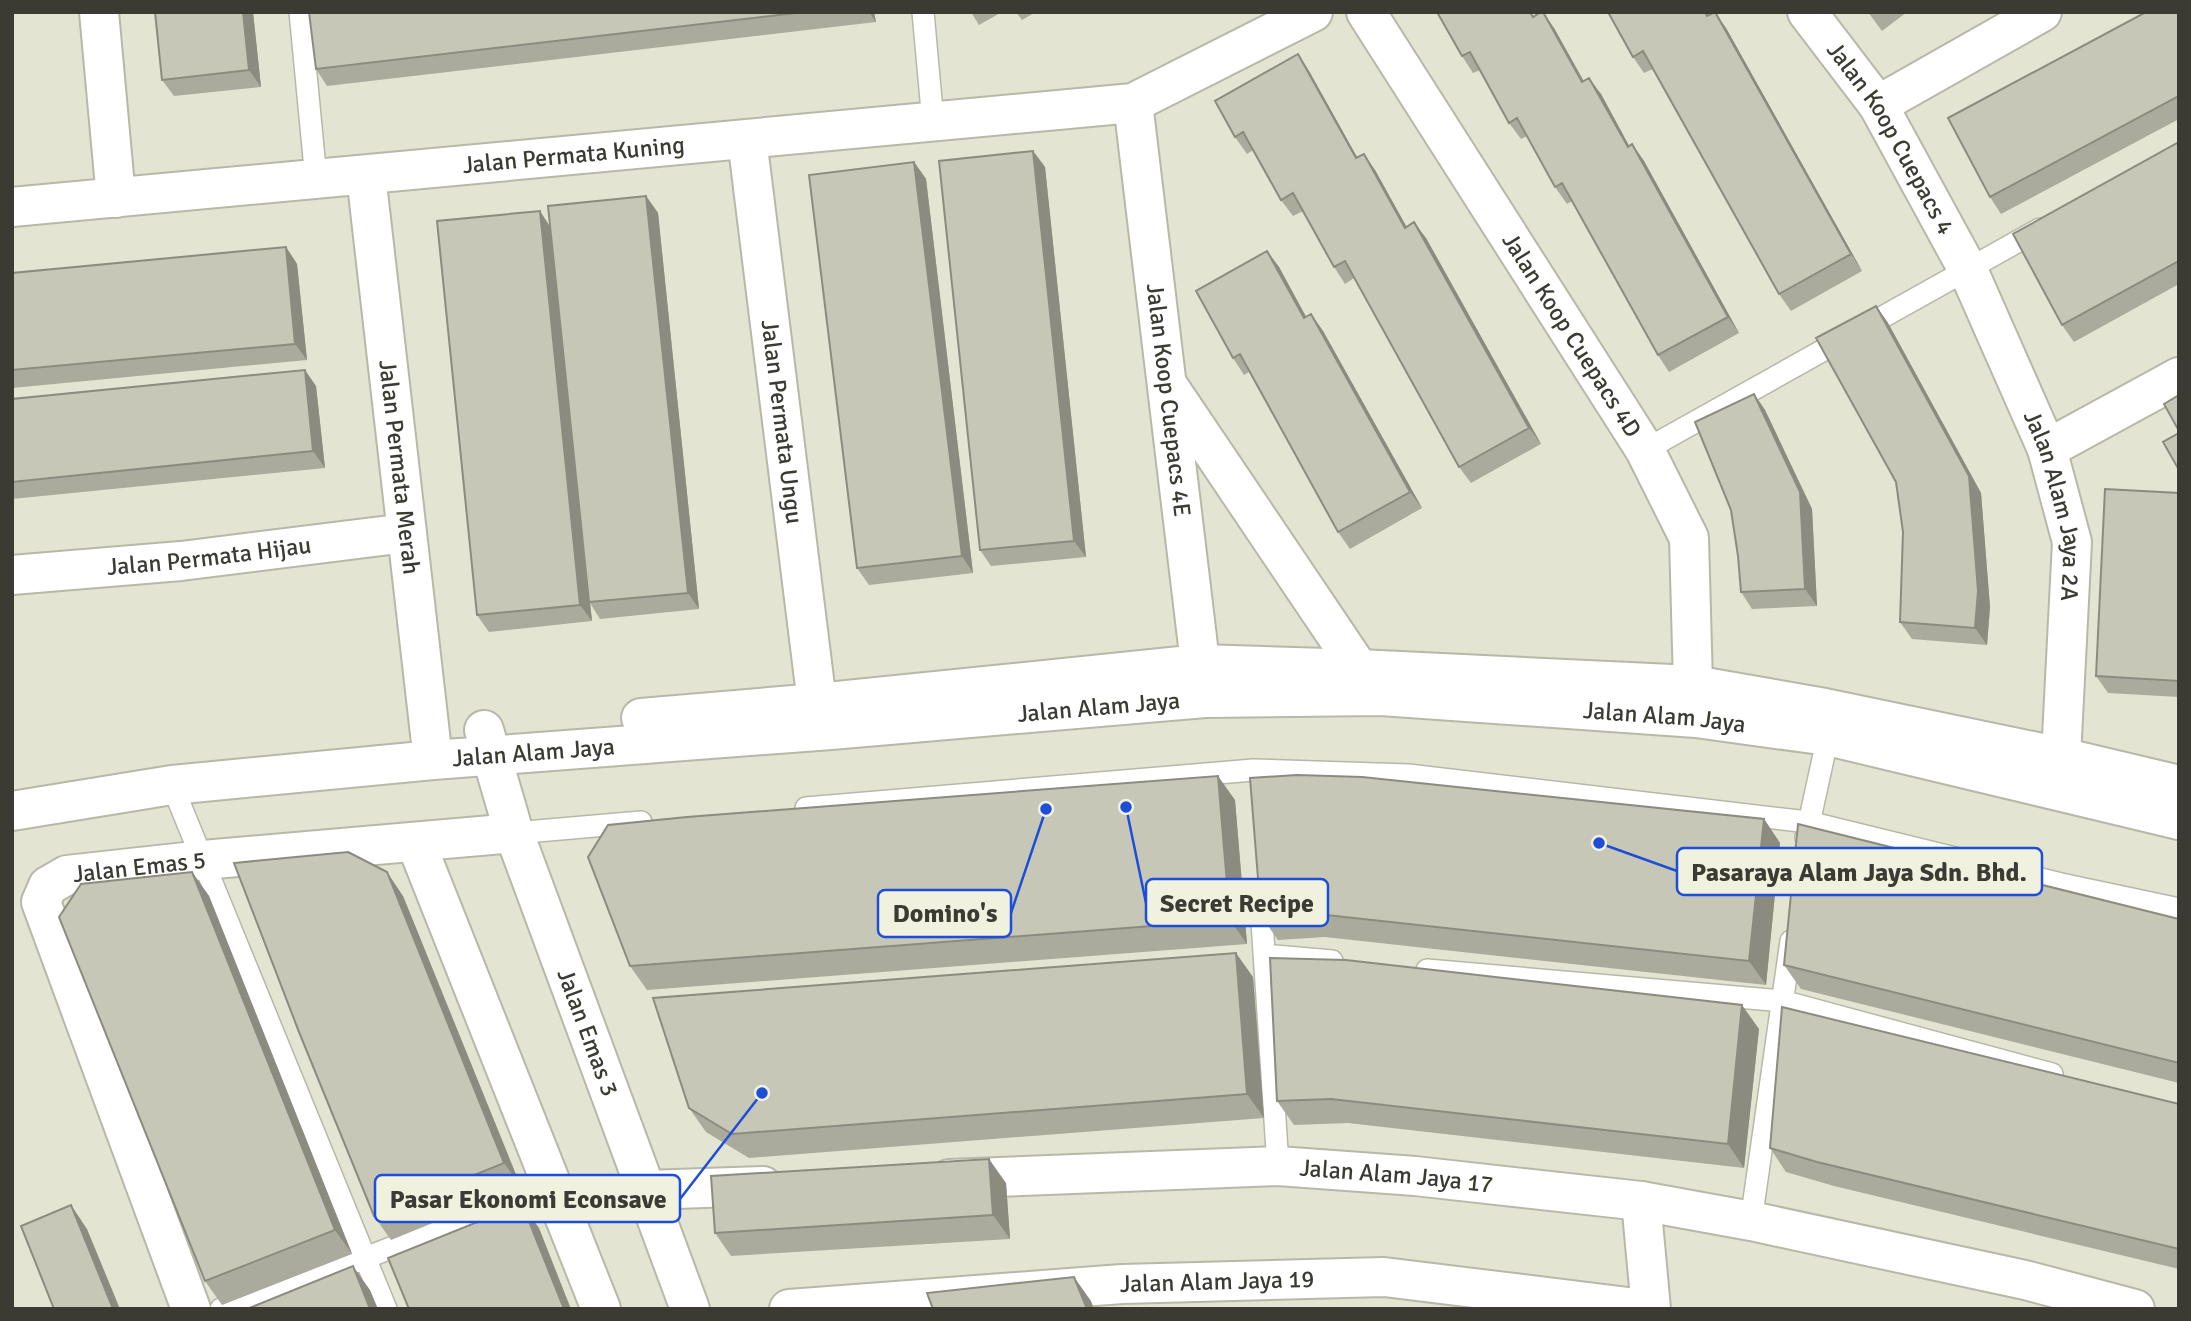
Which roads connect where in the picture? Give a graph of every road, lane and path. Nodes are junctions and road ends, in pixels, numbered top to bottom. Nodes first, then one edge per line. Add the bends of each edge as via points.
1 (99, 12) edge
2 (299, 12) edge
3 (923, 12) edge
4 (1366, 12) edge
5 (1807, 12) edge
6 (2042, 12) edge
7 (1300, 16) edge
8 (1133, 103) junction
9 (1878, 105) junction
10 (933, 122) junction
11 (747, 139) junction
12 (366, 175) junction
13 (316, 179) junction
14 (116, 198) junction
15 (12, 207) edge
16 (2062, 217) edge
17 (1968, 270) junction
18 (2179, 376) edge
19 (1166, 383) junction
20 (2047, 449) junction
21 (1645, 450) junction
22 (406, 533) junction
23 (12, 575) edge
24 (1359, 668) junction
25 (1202, 681) junction
26 (1693, 685) junction
27 (817, 704) junction
28 (1828, 736) junction
29 (487, 743) junction
30 (431, 747) junction
31 (2061, 757) junction
32 (1253, 770) junction
33 (12, 785) edge
34 (2179, 785) edge
35 (172, 786) junction
36 (1254, 796) edge
37 (793, 809) edge
38 (12, 811) edge
39 (667, 820) edge
40 (2179, 820) edge
41 (1808, 822) junction
42 (514, 833) junction
43 (416, 843) junction
44 (203, 860) junction
45 (1802, 864) edge
46 (1259, 876) edge
47 (2179, 909) edge
48 (1794, 919) edge
49 (1264, 955) junction
50 (1346, 963) edge
51 (1401, 967) edge
52 (1782, 1001) junction
53 (2073, 1079) edge
54 (1278, 1166) junction
55 (921, 1180) edge
56 (797, 1185) edge
57 (551, 1186) junction
58 (646, 1190) junction
59 (1641, 1201) junction
60 (1751, 1221) junction
61 (365, 1258) junction
62 (1127, 1296) edge
63 (920, 1304) edge
64 (191, 1309) edge
65 (221, 1309) edge
66 (386, 1309) edge
67 (601, 1309) edge
68 (690, 1309) edge
69 (789, 1309) edge
70 (1644, 1309) edge
71 (1651, 1309) edge
72 (2135, 1309) edge

1 - 14 street
2 - 13 lane
3 - 10 lane
4 - 21 street, Jalan Koop Cuepacs 4D
5 - 9 street, Jalan Koop Cuepacs 4
6 - 9 street
7 - 8 street
8 - 10 street, Jalan Permata Kuning
8 - 19 street, Jalan Koop Cuepacs 4E
9 - 17 street, Jalan Koop Cuepacs 4
10 - 11 street, Jalan Permata Kuning
11 - 12 street, Jalan Permata Kuning
11 - 27 street, Jalan Permata Ungu
12 - 13 street, Jalan Permata Kuning
12 - 22 street, Jalan Permata Merah
13 - 14 street, Jalan Permata Kuning
14 - 15 street, Jalan Permata Kuning
16 - 17 lane
17 - 20 street, Jalan Alam Jaya 2A
17 - 21 lane
18 - 20 street
19 - 24 street
19 - 25 street, Jalan Koop Cuepacs 4E
20 - 31 street, Jalan Alam Jaya 2A via 2072,542
21 - 26 street, Jalan Koop Cuepacs 4D via 1689,538
22 - 23 street, Jalan Permata Hijau via 181,561
22 - 30 street, Jalan Permata Merah
24 - 25 street, Jalan Alam Jaya
24 - 26 street, Jalan Alam Jaya
25 - 27 street, Jalan Alam Jaya
25 - 28 street, Jalan Alam Jaya via 1696,718
25 - 29 street, Jalan Alam Jaya via 831,730
26 - 31 street, Jalan Alam Jaya
27 - 29 street, Jalan Alam Jaya
28 - 40 street, Jalan Alam Jaya
28 - 41 lane
29 - 30 street, Jalan Alam Jaya
29 - 42 street, Jalan Emas 3
30 - 33 street, Jalan Alam Jaya
30 - 35 street, Jalan Alam Jaya
31 - 34 street, Jalan Alam Jaya
32 - 36 lane
32 - 37 lane
32 - 41 lane via 1408,775
35 - 38 street, Jalan Alam Jaya
35 - 44 lane
39 - 42 lane
41 - 45 lane
41 - 47 lane
42 - 43 street, Jalan Emas 5
42 - 58 street, Jalan Emas 3
43 - 44 street, Jalan Emas 5
43 - 57 street
44 - 61 lane
44 - 64 street, Jalan Emas 5 via 67,875 48,886 41,902
46 - 49 lane
48 - 52 lane
49 - 50 lane
49 - 54 lane
51 - 52 lane
52 - 53 lane
52 - 60 lane
54 - 55 street, Jalan Alam Jaya 17
54 - 59 street, Jalan Alam Jaya 17
56 - 58 street
57 - 61 lane
57 - 67 street
58 - 68 street, Jalan Emas 3
59 - 60 street, Jalan Alam Jaya 17
59 - 71 street
60 - 72 street, Jalan Alam Jaya 17 via 2025,1280
61 - 65 lane
61 - 66 lane
62 - 63 street, Jalan Alam Jaya 19
62 - 70 street, Jalan Alam Jaya 19 via 1384,1277
63 - 69 street, Jalan Alam Jaya 19

